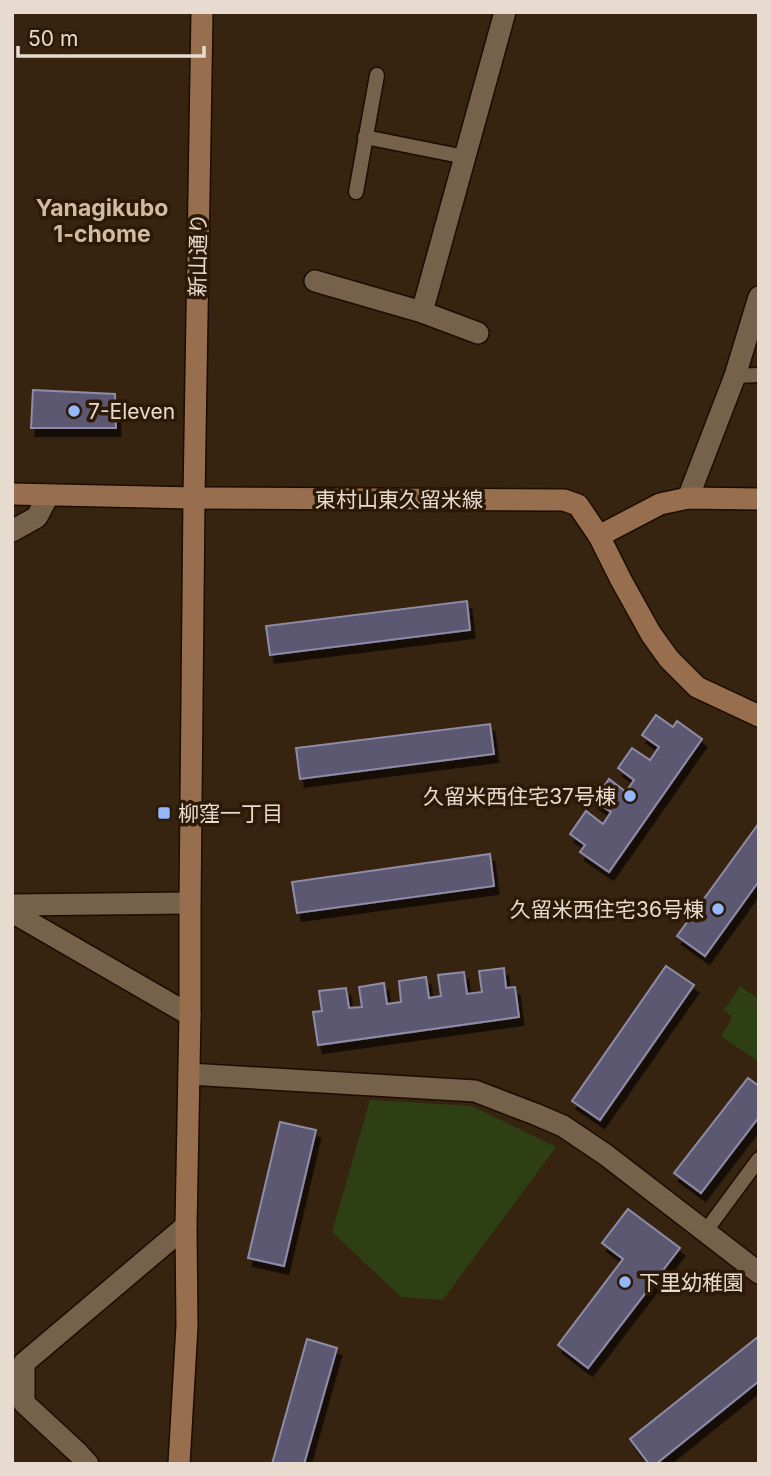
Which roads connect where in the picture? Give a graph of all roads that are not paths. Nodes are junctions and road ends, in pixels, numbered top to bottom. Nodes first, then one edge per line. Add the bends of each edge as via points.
1 (202, 12) edge
2 (505, 12) edge
3 (377, 75) dead end
4 (365, 137) junction
5 (465, 157) junction
6 (356, 192) dead end
7 (315, 281) dead end
8 (759, 297) edge
9 (422, 312) junction
10 (478, 333) dead end
11 (759, 375) edge
12 (735, 376) junction
13 (12, 495) edge
14 (48, 496) junction
15 (194, 498) junction
16 (688, 498) junction
17 (759, 499) edge
18 (12, 531) edge
19 (600, 536) junction
20 (759, 716) edge
21 (190, 903) junction
22 (12, 905) edge
23 (12, 912) edge
24 (190, 1015) junction
25 (189, 1074) junction
26 (759, 1159) edge
27 (187, 1226) junction
28 (705, 1232) junction
29 (759, 1273) edge
30 (81, 1460) edge
31 (179, 1464) edge

1 - 15 street, 新山通り
2 - 5 street
3 - 4 lane
4 - 5 lane
4 - 6 lane
5 - 9 street
7 - 9 street
8 - 12 street
9 - 10 street
11 - 12 lane
12 - 16 street
13 - 14 street, 東村山東久留米線
14 - 15 street, 東村山東久留米線
14 - 18 street via 37,517
15 - 19 street, 東村山東久留米線 via 564,499 578,505
15 - 21 street, 新山通り
16 - 17 street
16 - 19 street via 660,504
19 - 20 street, 東村山東久留米線 via 668,659 697,687
21 - 22 street
21 - 24 street, 新山通り
23 - 24 street
24 - 25 street, 新山通り
25 - 27 street, 新山通り
25 - 28 street via 475,1091 563,1126
26 - 28 lane
27 - 30 street via 24,1363 24,1403
27 - 31 street, 新山通り
28 - 29 street

